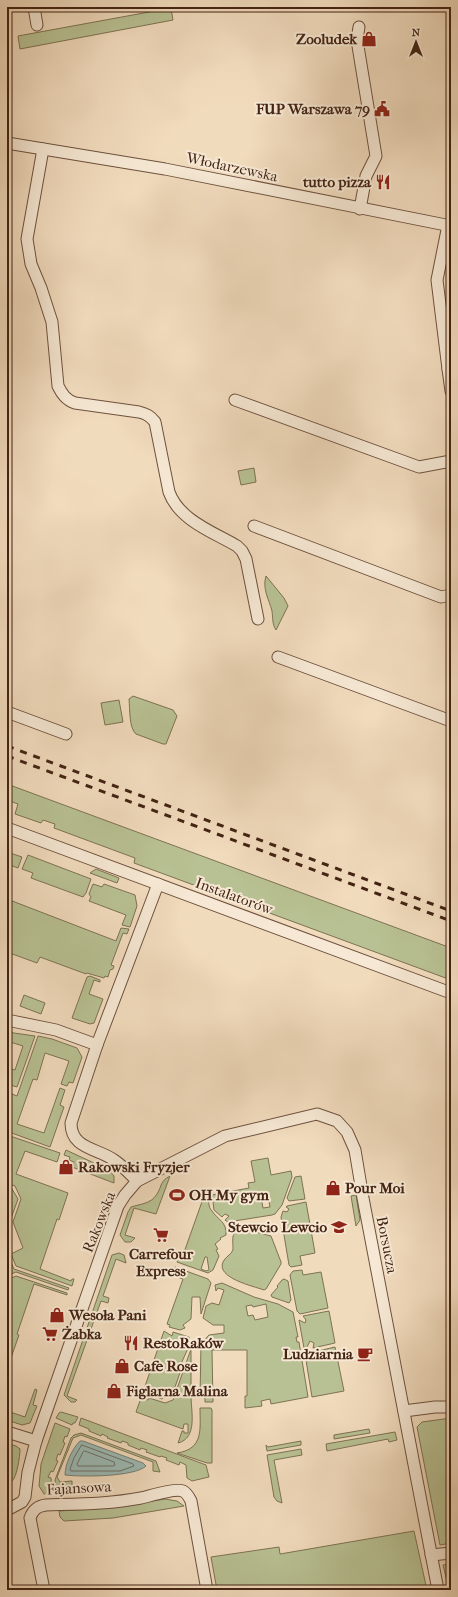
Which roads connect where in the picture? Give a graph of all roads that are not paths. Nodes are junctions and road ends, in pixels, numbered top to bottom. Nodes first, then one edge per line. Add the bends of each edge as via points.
1 (34, 7) edge
2 (37, 25) dead end
3 (359, 27) dead end
4 (7, 143) edge
5 (43, 149) junction
6 (360, 209) junction
7 (449, 226) edge
8 (449, 369) edge
9 (451, 391) edge
10 (235, 400) dead end
11 (451, 461) edge
12 (254, 526) dead end
13 (451, 595) edge
14 (258, 619) dead end
15 (278, 656) dead end
16 (7, 712) edge
17 (451, 721) edge
18 (66, 734) dead end
19 (7, 828) edge
20 (158, 884) junction
21 (451, 993) edge
22 (7, 1020) edge
23 (97, 1045) junction
24 (137, 1181) junction
25 (451, 1407) edge
26 (404, 1411) junction
27 (7, 1432) edge
28 (36, 1441) junction
29 (7, 1510) edge
30 (451, 1553) edge
31 (431, 1555) junction
32 (44, 1590) edge
33 (207, 1590) edge
34 (438, 1590) edge

1 - 2 street
3 - 6 street via 357,40 376,156 366,176
4 - 5 street, Włodarzewska
5 - 6 street, Włodarzewska via 158,168
5 - 14 street via 27,239 31,264 52,322 58,386 62,395 75,403 139,412 151,417 155,422 172,501 179,510 201,526 242,551 246,559
6 - 7 street, Włodarzewska
7 - 8 street via 437,280
8 - 9 street
10 - 11 street via 419,467
12 - 13 street via 441,597
15 - 17 street
16 - 18 street
19 - 20 street, Instalatorów
20 - 21 street, Instalatorów
20 - 23 street
22 - 23 street via 56,1030
23 - 24 street via 73,1113 71,1130 80,1144 114,1159
24 - 26 street, Borsucza via 225,1136 240,1131 317,1114 337,1121 347,1132 355,1150
24 - 28 street, Rakowska via 118,1206
25 - 26 street
26 - 31 street, Borsucza
27 - 28 street
28 - 29 street, Rakowska via 22,1502
30 - 31 street
31 - 34 street, Borsucza
32 - 33 street, Fajansowa via 30,1518 39,1506 108,1502 182,1491 191,1500

